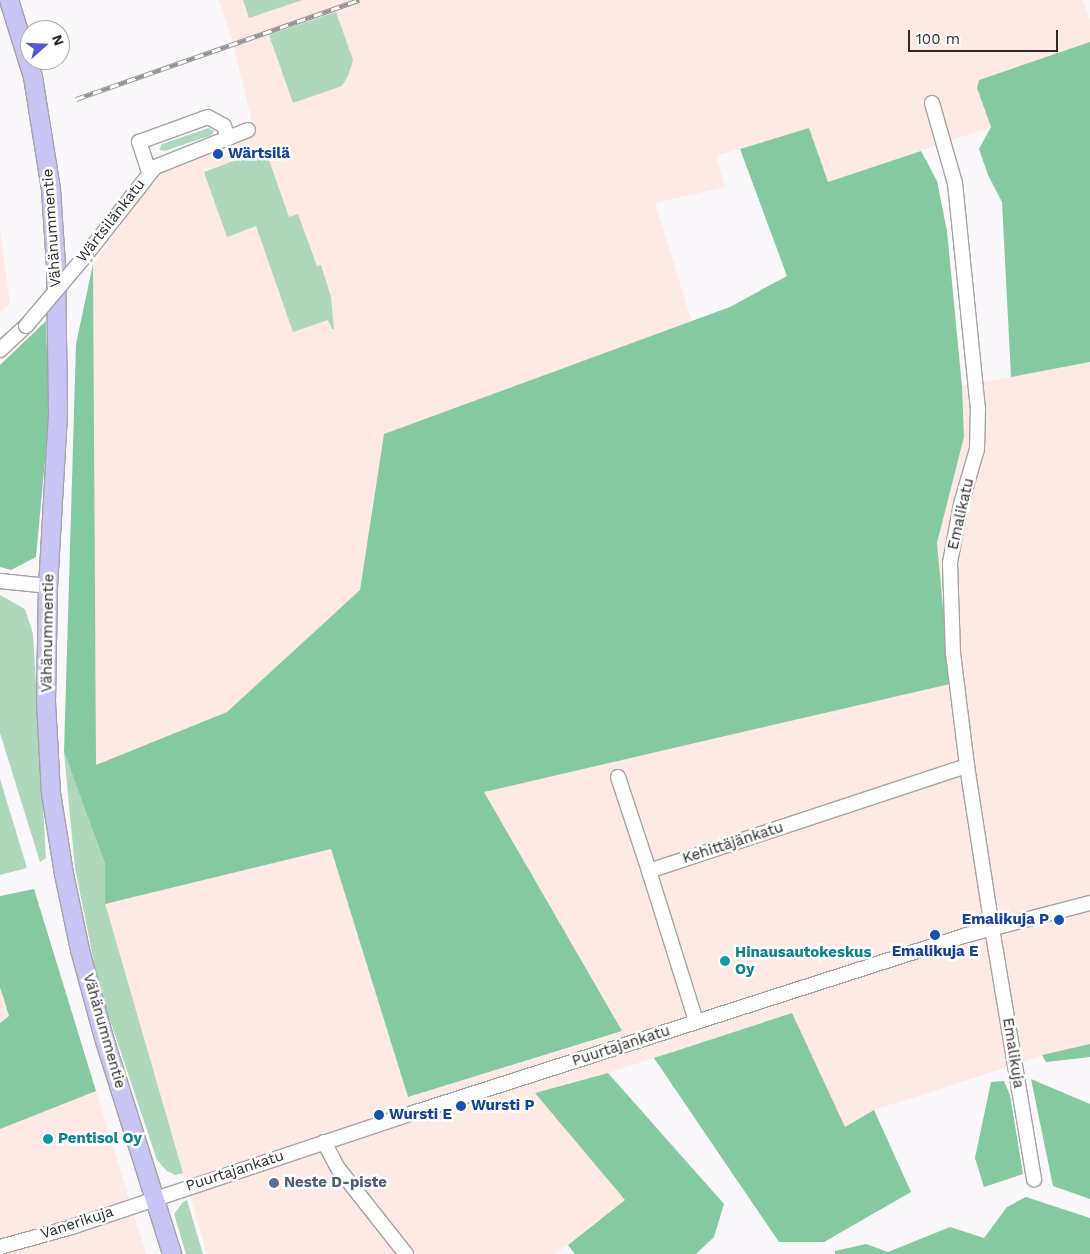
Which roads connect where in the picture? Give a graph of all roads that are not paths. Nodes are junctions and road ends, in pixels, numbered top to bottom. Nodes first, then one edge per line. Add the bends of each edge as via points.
1 (9, 0) edge
2 (932, 103) dead end
3 (248, 130) dead end
4 (228, 138) junction
5 (149, 172) junction
6 (0, 350) edge
7 (0, 581) edge
8 (48, 586) junction
9 (967, 766) junction
10 (618, 777) dead end
11 (649, 871) junction
12 (1090, 903) edge
13 (992, 928) junction
14 (696, 1022) junction
15 (324, 1142) junction
16 (1034, 1180) dead end
17 (154, 1198) junction
18 (0, 1247) edge
19 (172, 1254) edge
20 (406, 1254) edge

1 - 8 main road, Vähänummentie via 33,77 51,190 56,266 58,414
2 - 9 street, Emalikatu via 955,183 978,408 977,449 959,510 950,563 953,653
3 - 4 street, Wärtsilänkatu
4 - 5 street, Wärtsilänkatu via 164,162
4 - 5 street via 224,126 208,117 139,142
5 - 6 street, Wärtsilänkatu, bridge via 86,255 26,326
7 - 8 street
8 - 17 main road, Vähänummentie via 46,702 51,793 61,858 92,994
9 - 11 street, Kehittäjänkatu
9 - 13 street, Emalikatu
10 - 11 street
11 - 14 street
12 - 13 street, Puurtajankatu
13 - 14 street, Puurtajankatu
13 - 16 street, Emalikuja
14 - 15 street, Puurtajankatu
15 - 17 street, Puurtajankatu
15 - 20 street via 338,1168
17 - 18 street, Vanerikuja via 72,1227
17 - 19 main road, Vähänummentie

